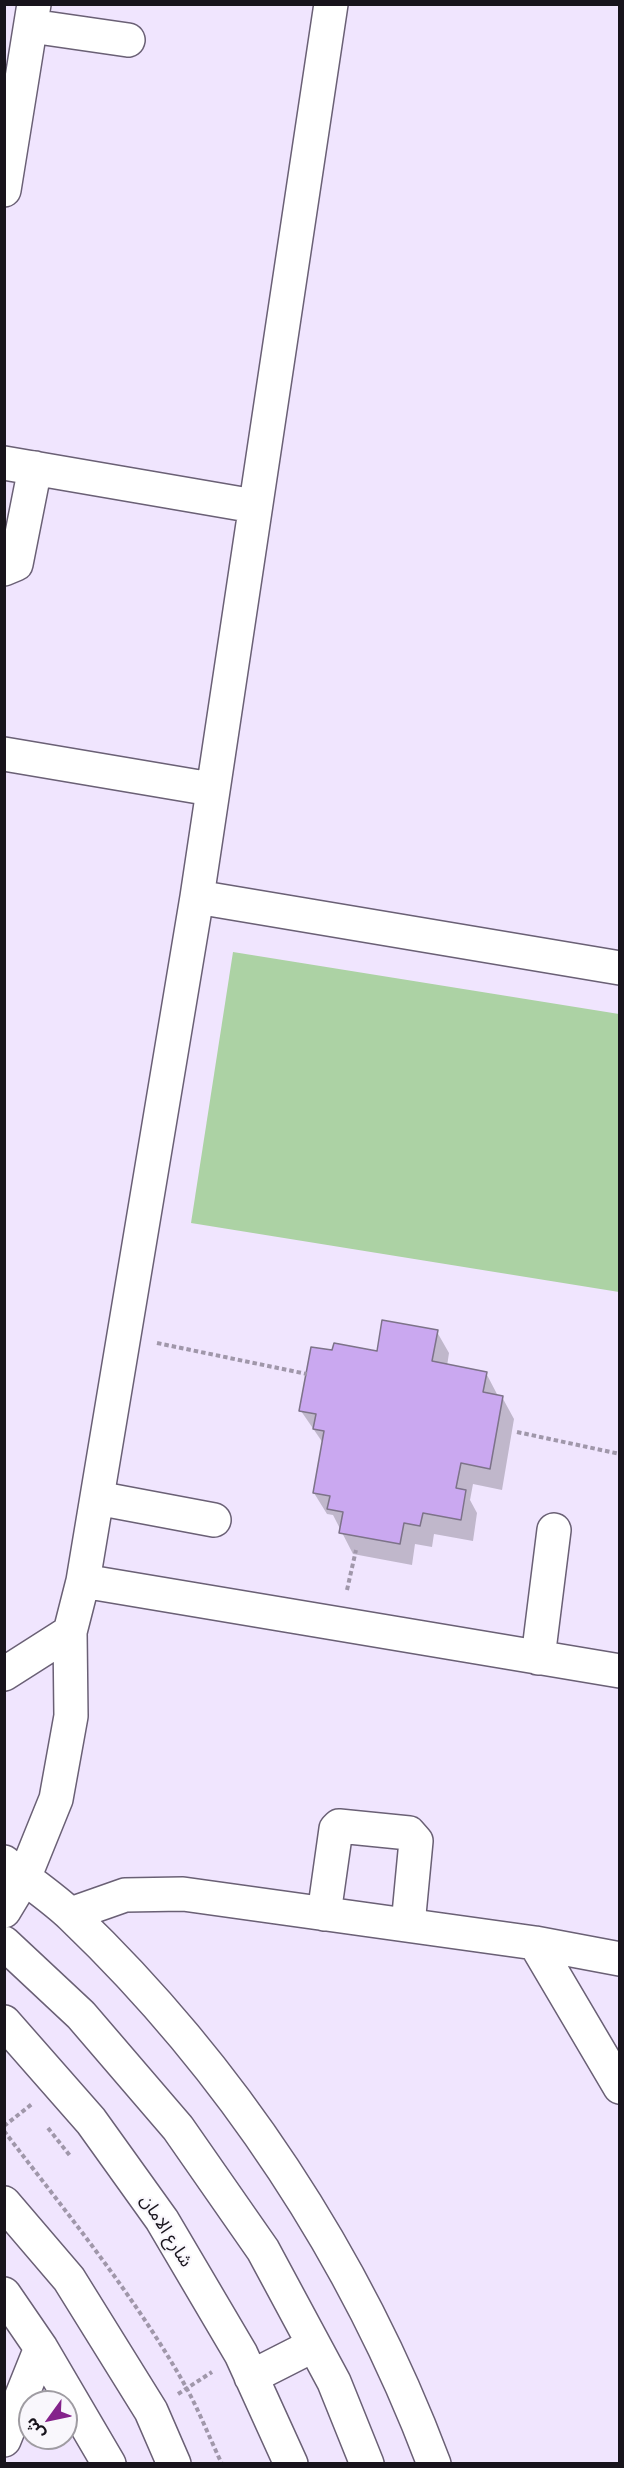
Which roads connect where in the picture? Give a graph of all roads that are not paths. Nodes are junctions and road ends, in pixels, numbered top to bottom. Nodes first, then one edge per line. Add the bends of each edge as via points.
1 (331, 4) edge
2 (33, 15) edge
3 (128, 40) dead end
4 (6, 174) edge
5 (20, 465) edge
6 (254, 506) junction
7 (4, 569) edge
8 (4, 754) edge
9 (211, 789) junction
10 (197, 897) junction
11 (620, 968) edge
12 (97, 1498) junction
13 (214, 1520) dead end
14 (554, 1530) dead end
15 (83, 1581) junction
16 (70, 1632) junction
17 (538, 1658) junction
18 (620, 1671) edge
19 (4, 1674) edge
20 (14, 1870) edge
21 (4, 1911) edge
22 (71, 1914) junction
23 (324, 1914) junction
24 (408, 1925) junction
25 (4, 1942) edge
26 (535, 1943) junction
27 (620, 1959) edge
28 (4, 2022) edge
29 (620, 2087) edge
30 (4, 2204) edge
31 (4, 2294) edge
32 (314, 2345) junction
33 (41, 2348) junction
34 (252, 2377) junction
35 (4, 2440) edge
36 (109, 2463) edge
37 (174, 2463) edge
38 (291, 2463) edge
39 (367, 2463) edge
40 (434, 2463) edge

1 - 6 street
2 - 3 street
2 - 4 street
5 - 6 street
5 - 7 street via 16,564
6 - 9 street
8 - 9 street
9 - 10 street
10 - 11 street
10 - 12 street
12 - 13 street
12 - 15 street
14 - 17 street
15 - 16 street
15 - 17 street
16 - 19 street
16 - 20 street via 71,1716 56,1799
17 - 18 street
20 - 21 street
20 - 22 street
22 - 23 street via 125,1895 183,1894
22 - 40 street via 172,2021 263,2137 342,2262 408,2394
23 - 24 street
23 - 24 street via 336,1829 343,1824 398,1831 409,1833 416,1842
24 - 26 street
25 - 32 street via 81,2014 178,2128 263,2250
26 - 27 street
26 - 29 street
28 - 34 street, شارع الامان via 91,2121 162,2220
30 - 37 street via 69,2279 151,2411
31 - 33 street
32 - 34 street
32 - 39 street via 334,2382
33 - 35 street
33 - 36 street
34 - 38 street, شارع الامان

